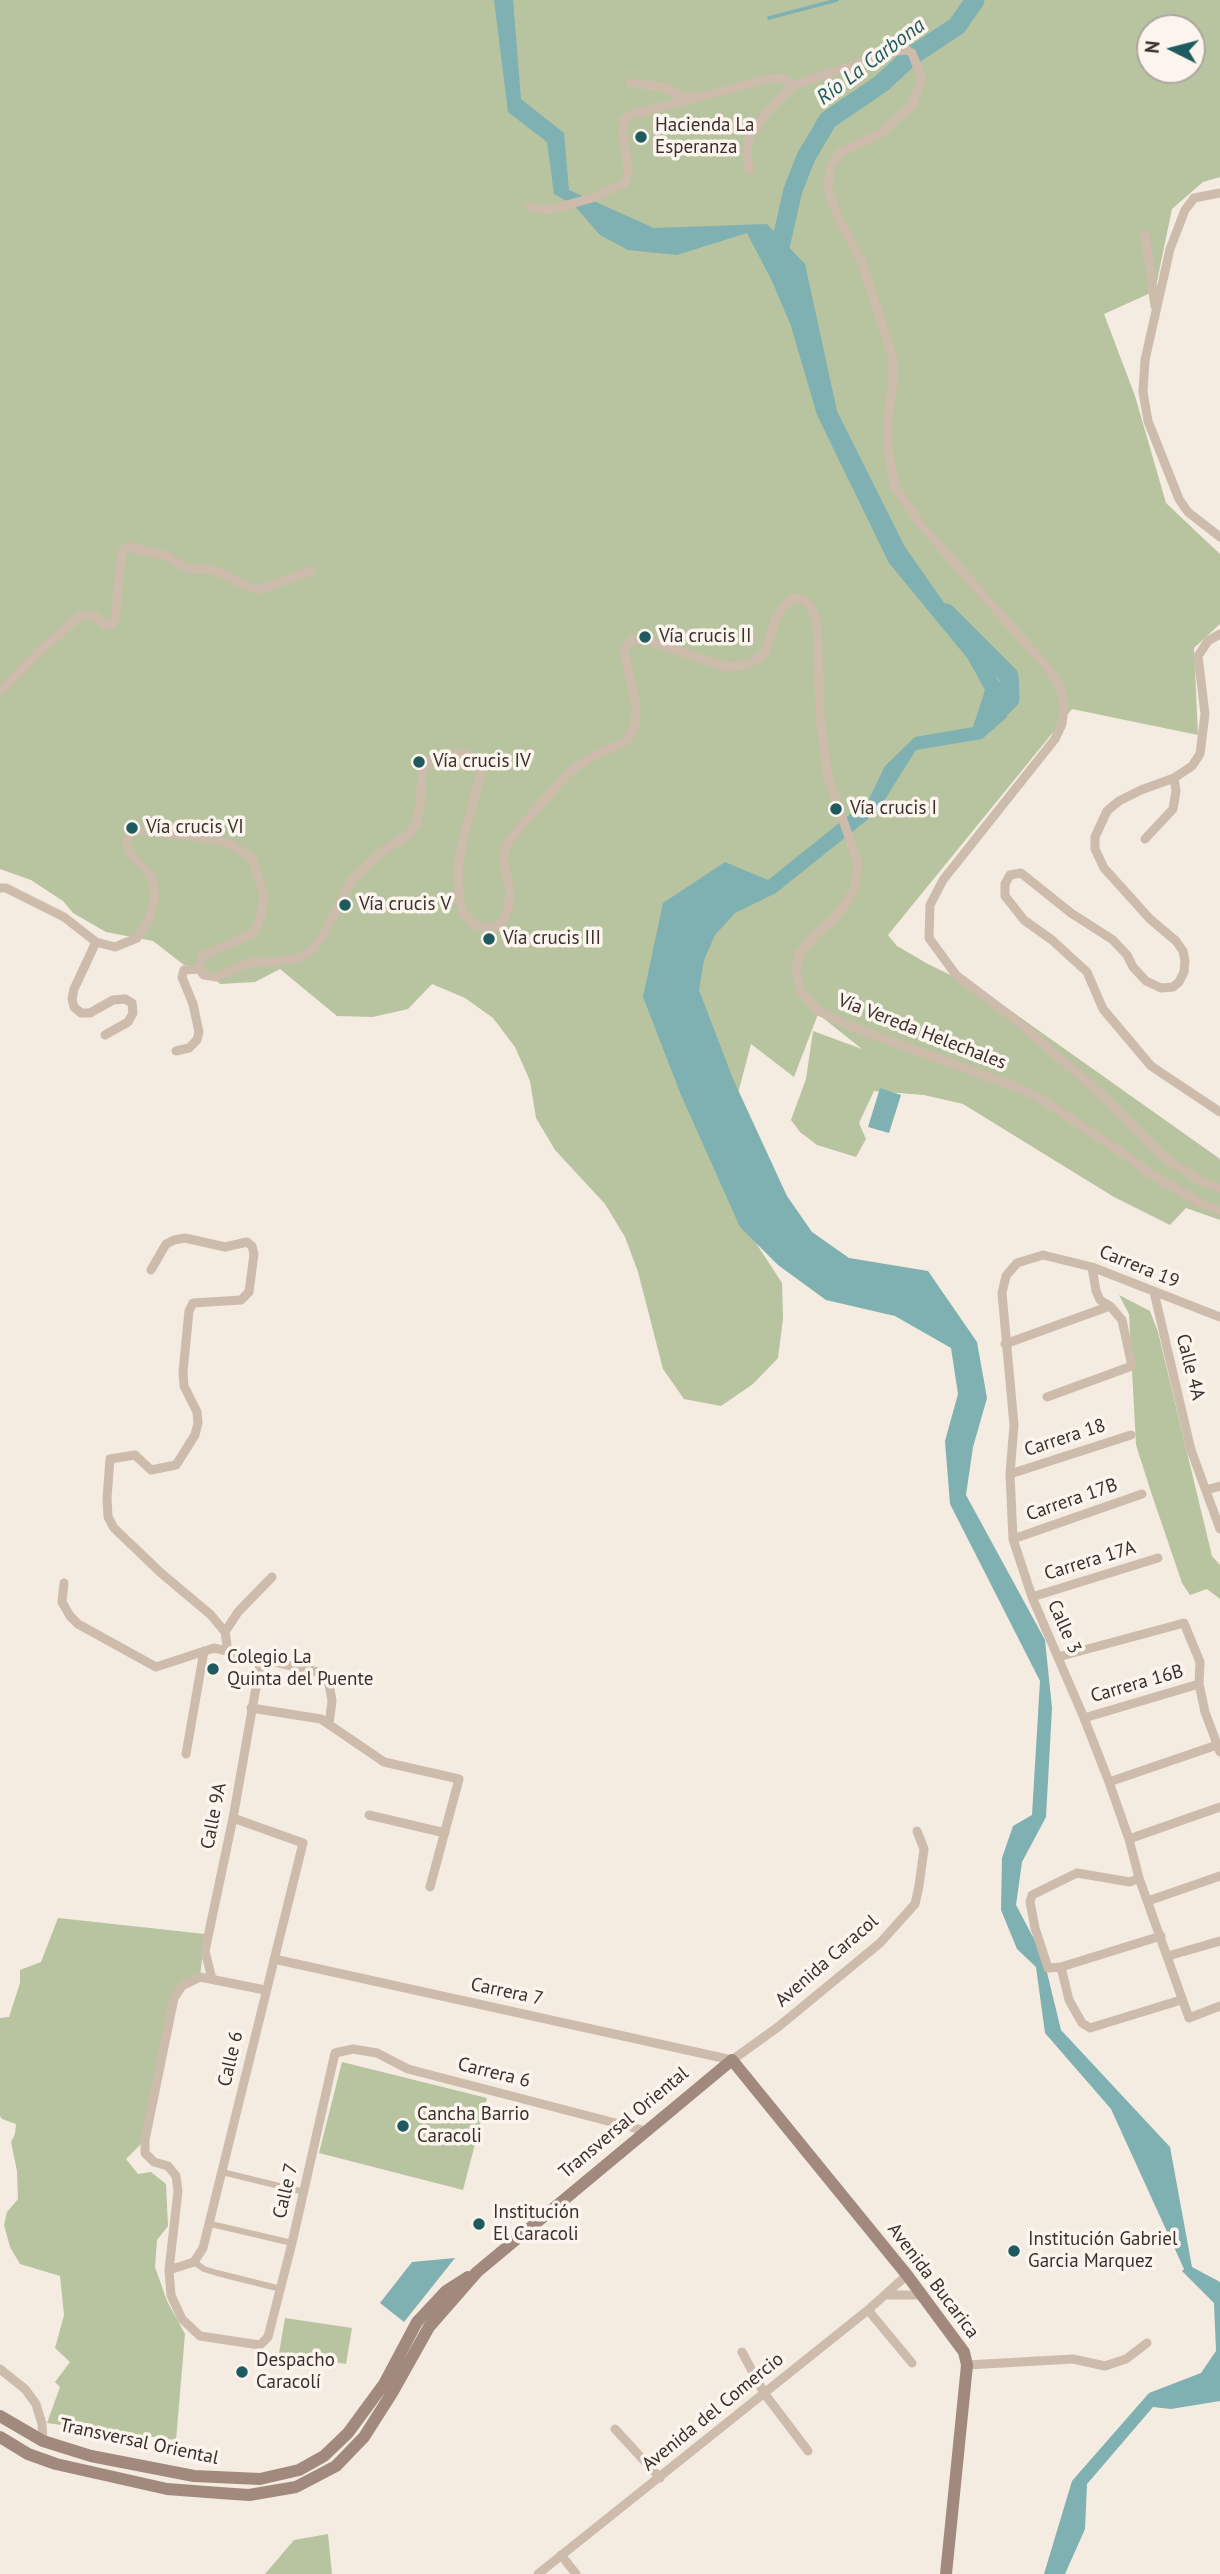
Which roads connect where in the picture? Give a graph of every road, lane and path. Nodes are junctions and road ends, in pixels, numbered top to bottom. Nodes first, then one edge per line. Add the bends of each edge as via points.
1 (631, 83) dead end
2 (794, 85) junction
3 (699, 99) junction
4 (749, 170) dead end
5 (1220, 193) edge
6 (530, 207) dead end
7 (1145, 235) dead end
8 (1156, 311) junction
9 (1220, 537) edge
10 (311, 570) dead end
11 (1220, 634) edge
12 (0, 692) edge
13 (1174, 778) junction
14 (1145, 839) dead end
15 (0, 888) edge
16 (96, 942) junction
17 (200, 969) junction
18 (104, 1035) dead end
19 (176, 1051) dead end
20 (1220, 1112) edge
21 (1220, 1188) edge
22 (1220, 1210) edge
23 (1043, 1255) joint
24 (1092, 1266) junction
25 (151, 1270) dead end
26 (1154, 1292) junction
27 (1110, 1306) junction
28 (1220, 1317) edge
29 (1005, 1344) junction
30 (1047, 1397) dead end
31 (1131, 1435) dead end
32 (1010, 1474) junction
33 (1220, 1486) edge
34 (1206, 1490) junction
35 (1142, 1494) dead end
36 (1220, 1529) edge
37 (1013, 1539) junction
38 (1158, 1558) dead end
39 (272, 1577) dead end
40 (64, 1583) dead end
41 (1032, 1597) junction
42 (225, 1632) junction
43 (204, 1651) junction
44 (228, 1652) junction
45 (1058, 1657) junction
46 (261, 1659) junction
47 (1199, 1684) junction
48 (251, 1708) junction
49 (1084, 1718) junction
50 (329, 1724) junction
51 (1218, 1749) edge
52 (186, 1754) dead end
53 (1109, 1782) junction
54 (1220, 1807) edge
55 (369, 1815) dead end
56 (233, 1818) junction
57 (917, 1832) dead end
58 (445, 1833) junction
59 (1129, 1839) junction
60 (1220, 1876) edge
61 (1139, 1878) junction
62 (430, 1887) dead end
63 (1148, 1901) junction
64 (1161, 1936) junction
65 (1220, 1941) edge
66 (1168, 1956) junction
67 (274, 1959) junction
68 (1061, 1967) junction
69 (212, 1979) junction
70 (265, 1990) junction
71 (1181, 2000) junction
72 (1220, 2006) edge
73 (335, 2053) joint
74 (732, 2060) junction
75 (646, 2131) junction
76 (222, 2172) junction
77 (304, 2192) junction
78 (211, 2224) junction
79 (292, 2243) junction
80 (194, 2262) junction
81 (169, 2270) junction
82 (477, 2272) junction
83 (907, 2275) junction
84 (281, 2290) junction
85 (885, 2295) junction
86 (922, 2295) junction
87 (868, 2310) junction
88 (1147, 2343) dead end
89 (742, 2352) dead end
90 (912, 2363) dead end
91 (967, 2365) junction
92 (0, 2369) edge
93 (764, 2393) junction
94 (0, 2416) edge
95 (615, 2429) dead end
96 (0, 2437) edge
97 (43, 2441) junction
98 (808, 2451) dead end
99 (660, 2478) junction
100 (561, 2555) junction
101 (538, 2574) edge
102 (576, 2574) edge
103 (946, 2574) edge

1 - 3 street via 664,87
2 - 3 street via 781,78 768,79
2 - 4 street via 749,138
2 - 21 street via 897,51 912,53 918,64 922,79 912,105 881,133 840,153 830,167 828,189 861,260 892,358 888,449 895,487 922,526 1052,673 1064,707 1055,739 943,880 930,905 929,937 956,975 1100,1093 1165,1158
3 - 6 street via 624,120 628,170 625,183 618,188 549,211
5 - 8 street via 1194,198 1185,210 1170,249
7 - 8 street
8 - 9 street via 1144,360 1148,421 1179,499
10 - 12 street via 261,589 251,588 211,569 188,569 167,556 129,547 122,551 116,619 111,625 93,615 80,616
11 - 13 street via 1208,640 1198,656 1205,714 1200,754
13 - 14 street via 1173,809
13 - 20 street via 1119,801 1107,811 1095,836 1095,849 1104,868 1183,951 1184,972 1173,987 1161,988 1146,981 1113,940 1021,873 1010,875 1005,896 1024,920 1087,972 1103,1009 1151,1066
15 - 16 street via 64,917
16 - 17 street via 115,947 137,938 149,919 155,897 152,877 130,853 129,834 138,830 207,838 230,844 252,858 264,896 254,933 202,956
16 - 18 street via 74,989 74,1007 90,1013 125,999 132,1003 133,1013
17 - 19 street via 184,970 182,977 193,1003 197,1040
17 - 22 street, Vía Vereda Helechales via 204,975 216,976 251,962 276,962 312,951 352,880 408,835 415,824 422,769 430,760 453,753 467,754 479,764 481,774 460,856 458,899 476,926 494,928 508,909 504,860 511,838 569,772 626,741 635,726 636,705 624,651 629,641 643,639 726,667 748,665 765,653 783,607 793,598 802,599 817,621 820,718 828,777 858,863 855,887 846,903 800,953 796,970 801,992 818,1011 864,1032 1038,1097 1149,1173
23 - 24 street, Carrera 19
23 - 29 street, Calle 3 via 1017,1263 1006,1276 1002,1293
24 - 26 street, Carrera 19
24 - 27 street via 1100,1300
25 - 42 street via 166,1244 185,1238 225,1247 247,1242 254,1254 249,1292 241,1300 193,1303 189,1311 183,1372 184,1386 197,1412 195,1435 176,1465 150,1470 135,1455 110,1459 107,1498 114,1528
26 - 28 street, Carrera 19
26 - 34 street, Calle 4A via 1191,1450
27 - 29 street
27 - 30 street via 1122,1321 1132,1366
29 - 32 street, Calle 3 via 1014,1425
31 - 32 street, Carrera 18
32 - 37 street, Calle 3
33 - 34 street
34 - 36 street, Calle 4A
35 - 37 street, Carrera 17B
37 - 41 street, Calle 3
38 - 41 street, Carrera 17A
39 - 42 street
40 - 43 street via 62,1602 78,1624 156,1667
41 - 45 street, Calle 3
42 - 44 street
43 - 44 street
43 - 52 street
44 - 46 street
45 - 47 street via 1184,1623 1200,1662
45 - 49 street, Calle 3
46 - 48 street, Calle 9A
46 - 50 street via 322,1673 332,1701
47 - 49 street, Carrera 16B
47 - 51 street
48 - 50 street
48 - 56 street, Calle 9A
49 - 53 street, Calle 3
50 - 58 street via 384,1762 458,1779
51 - 53 street
53 - 59 street, Calle 3
54 - 59 street
55 - 58 street
56 - 67 street, Calle 6 via 303,1843
56 - 69 street, Calle 9A via 205,1951
57 - 74 street, Avenida Caracol via 924,1849 915,1904 880,1943
58 - 62 street
59 - 61 street, Calle 3
60 - 63 street
61 - 63 street, Calle 3
61 - 68 street via 1130,1882 1077,1873 1031,1895 1048,1968
63 - 64 street, Calle 3
64 - 66 street, Calle 3
64 - 68 street
65 - 66 street
66 - 71 street, Calle 3
67 - 70 street, Calle 6
67 - 74 street, Carrera 7
68 - 71 street via 1069,2000 1090,2028
69 - 70 street
69 - 81 street via 200,1977 182,1986 174,1998 145,2140 145,2153 176,2176
70 - 76 street, Calle 6
71 - 72 street, Calle 3 via 1189,2018
73 - 75 street, Carrera 6 via 353,2049 377,2053 408,2069
73 - 77 street, Calle 7
74 - 75 main road, Transversal Oriental
74 - 83 main road, Avenida Bucarica
75 - 82 main road, Transversal Oriental
76 - 77 street
76 - 78 street, Calle 6
77 - 79 street, Calle 7
78 - 79 street
78 - 80 street, Calle 6
79 - 84 street, Calle 7
80 - 81 street
80 - 84 street via 204,2269
81 - 84 street, Calle 7 via 172,2295 182,2319 200,2336 260,2345 268,2337
82 - 96 main road, Transversal Oriental via 429,2327 364,2437 336,2466 296,2487 249,2495 167,2489 56,2464
82 - 97 main road, Transversal Oriental via 446,2291 417,2322 384,2384 348,2432 324,2456 299,2470 260,2479 194,2476 91,2456
83 - 85 street, Avenida del Comercio
83 - 86 main road, Avenida Bucarica
85 - 86 street
85 - 87 street, Avenida del Comercio
86 - 91 main road, Avenida Bucarica via 964,2352
87 - 90 street
87 - 93 street, Avenida del Comercio
88 - 91 street via 1126,2359 1105,2366 1073,2359
89 - 93 street
91 - 103 main road, Avenida Bucarica
92 - 97 street via 36,2404
93 - 98 street
93 - 99 street, Avenida del Comercio
94 - 97 main road, Transversal Oriental
95 - 99 street
99 - 100 street, Avenida del Comercio
100 - 101 street, Avenida del Comercio
100 - 102 street

